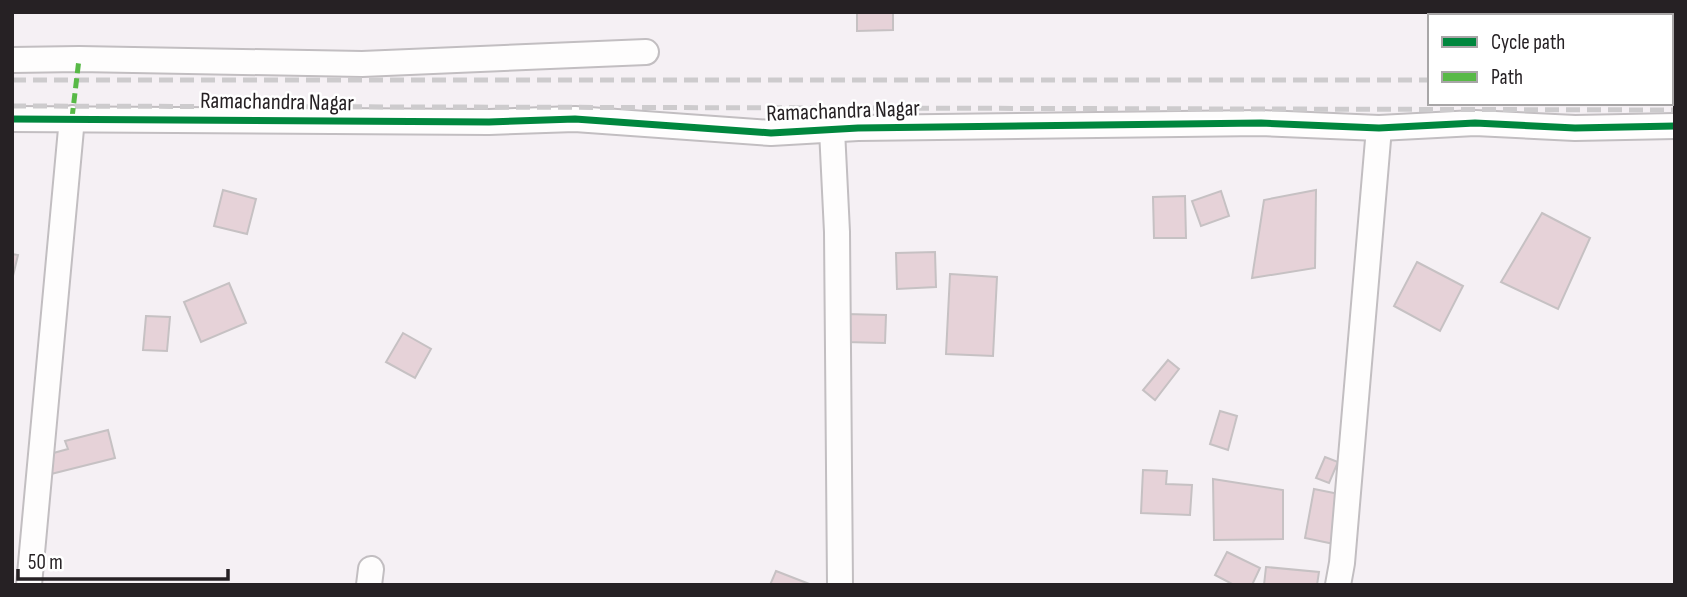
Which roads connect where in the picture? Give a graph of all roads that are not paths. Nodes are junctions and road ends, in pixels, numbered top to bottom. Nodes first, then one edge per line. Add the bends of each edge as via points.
1 (646, 52) dead end
2 (12, 60) edge
3 (72, 118) junction
4 (12, 119) edge
5 (1675, 126) edge
6 (1379, 128) junction
7 (832, 130) junction
8 (29, 585) edge
9 (840, 585) edge
10 (1338, 585) edge

1 - 2 street via 362,64
3 - 4 street, Ramachandra Nagar
3 - 7 street, Ramachandra Nagar via 575,119 771,134
3 - 8 street
5 - 6 street, Ramachandra Nagar
6 - 7 street, Ramachandra Nagar via 1261,123
6 - 10 street
7 - 9 street

